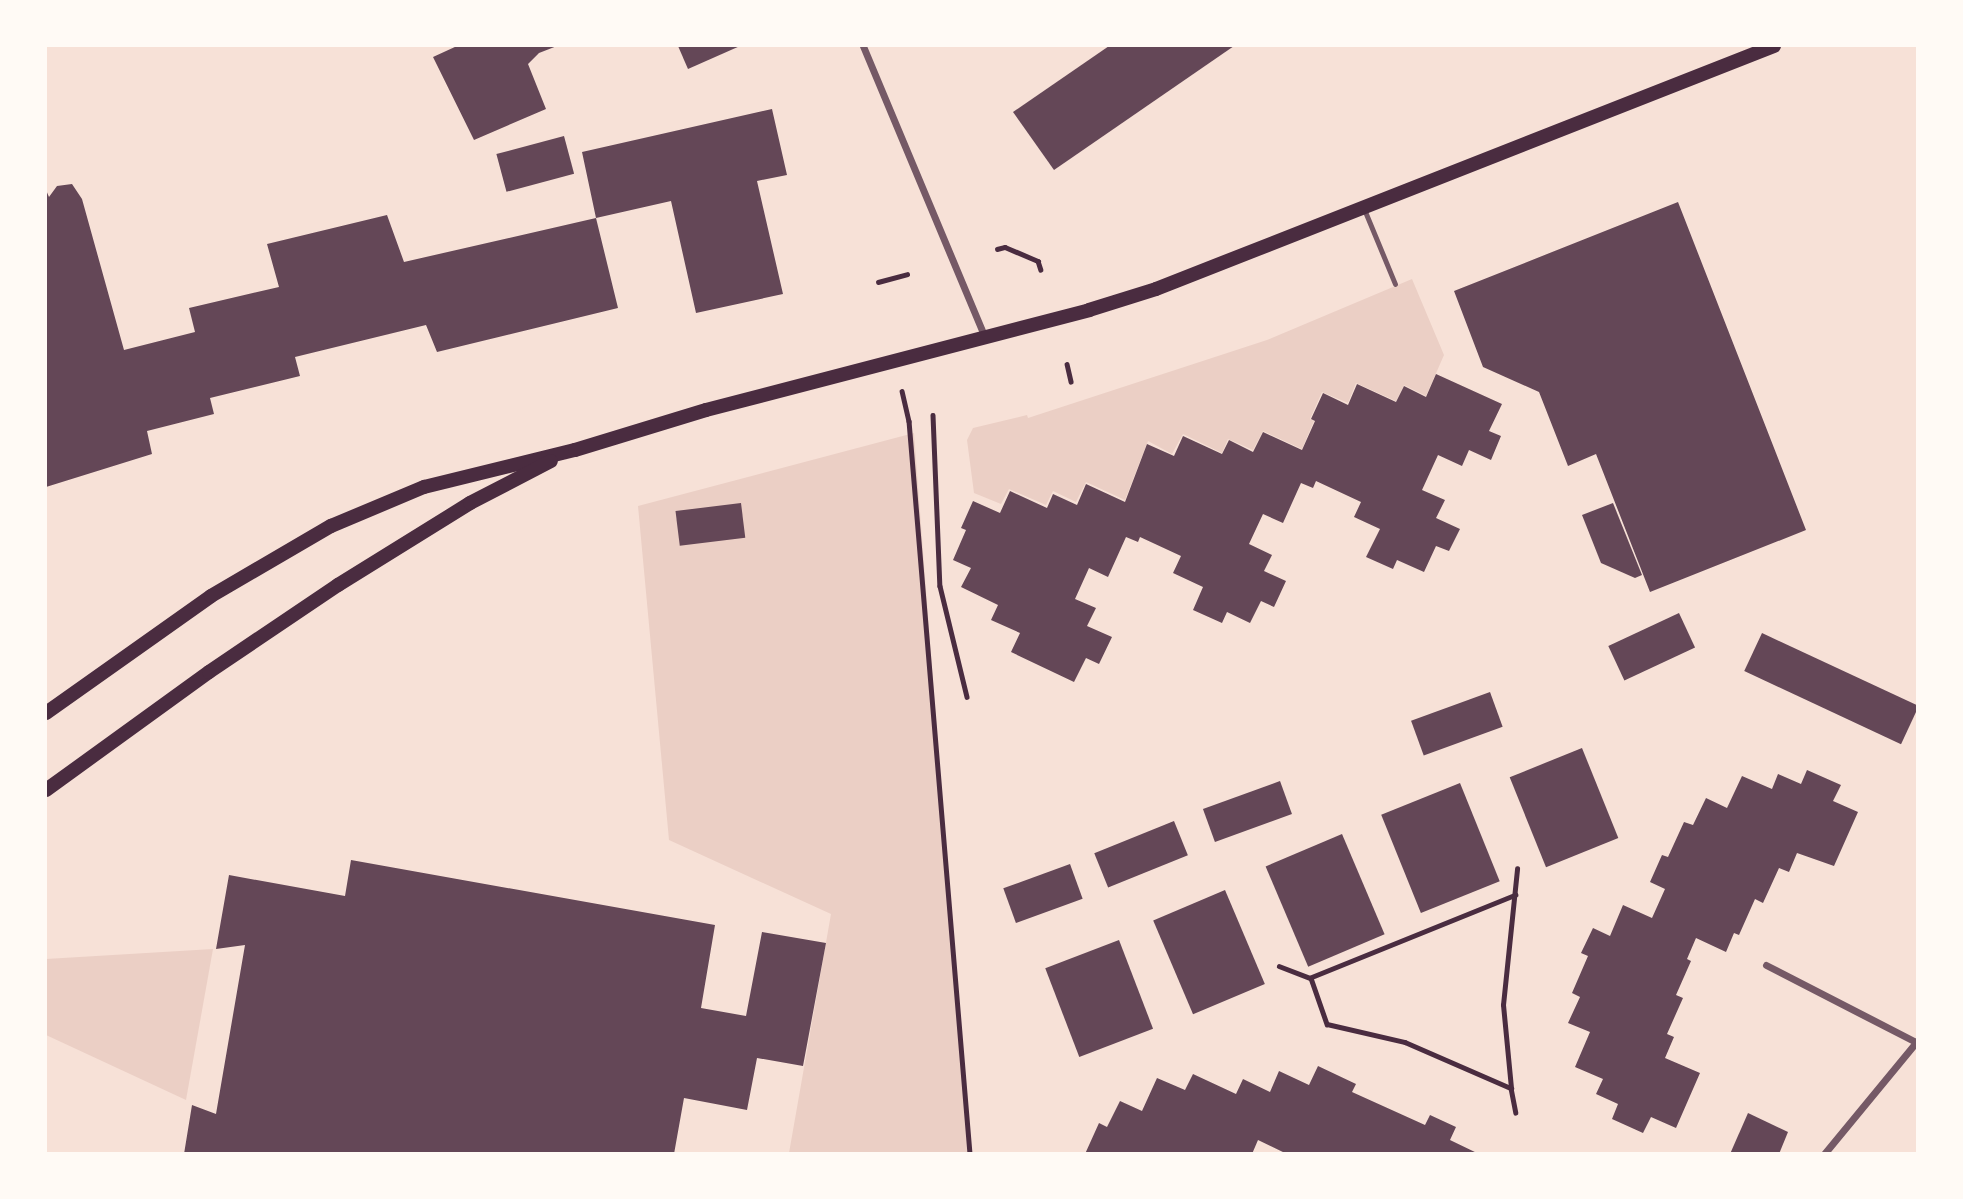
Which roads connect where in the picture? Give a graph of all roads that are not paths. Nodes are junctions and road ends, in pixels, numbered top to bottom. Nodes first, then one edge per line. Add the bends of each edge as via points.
1 (863, 46) edge
2 (1774, 46) edge
3 (1364, 208) junction
4 (1395, 284) dead end
5 (985, 337) junction
6 (575, 450) junction
7 (46, 713) edge
8 (46, 790) edge
9 (1766, 965) dead end
10 (1917, 1041) edge
11 (1824, 1153) edge

1 - 5 street
2 - 3 main road
3 - 4 lane
3 - 5 main road via 1156,289
5 - 6 main road via 706,410
6 - 7 main road via 424,487 331,526 211,596
6 - 8 main road via 470,503 338,585
9 - 10 street
10 - 11 street

